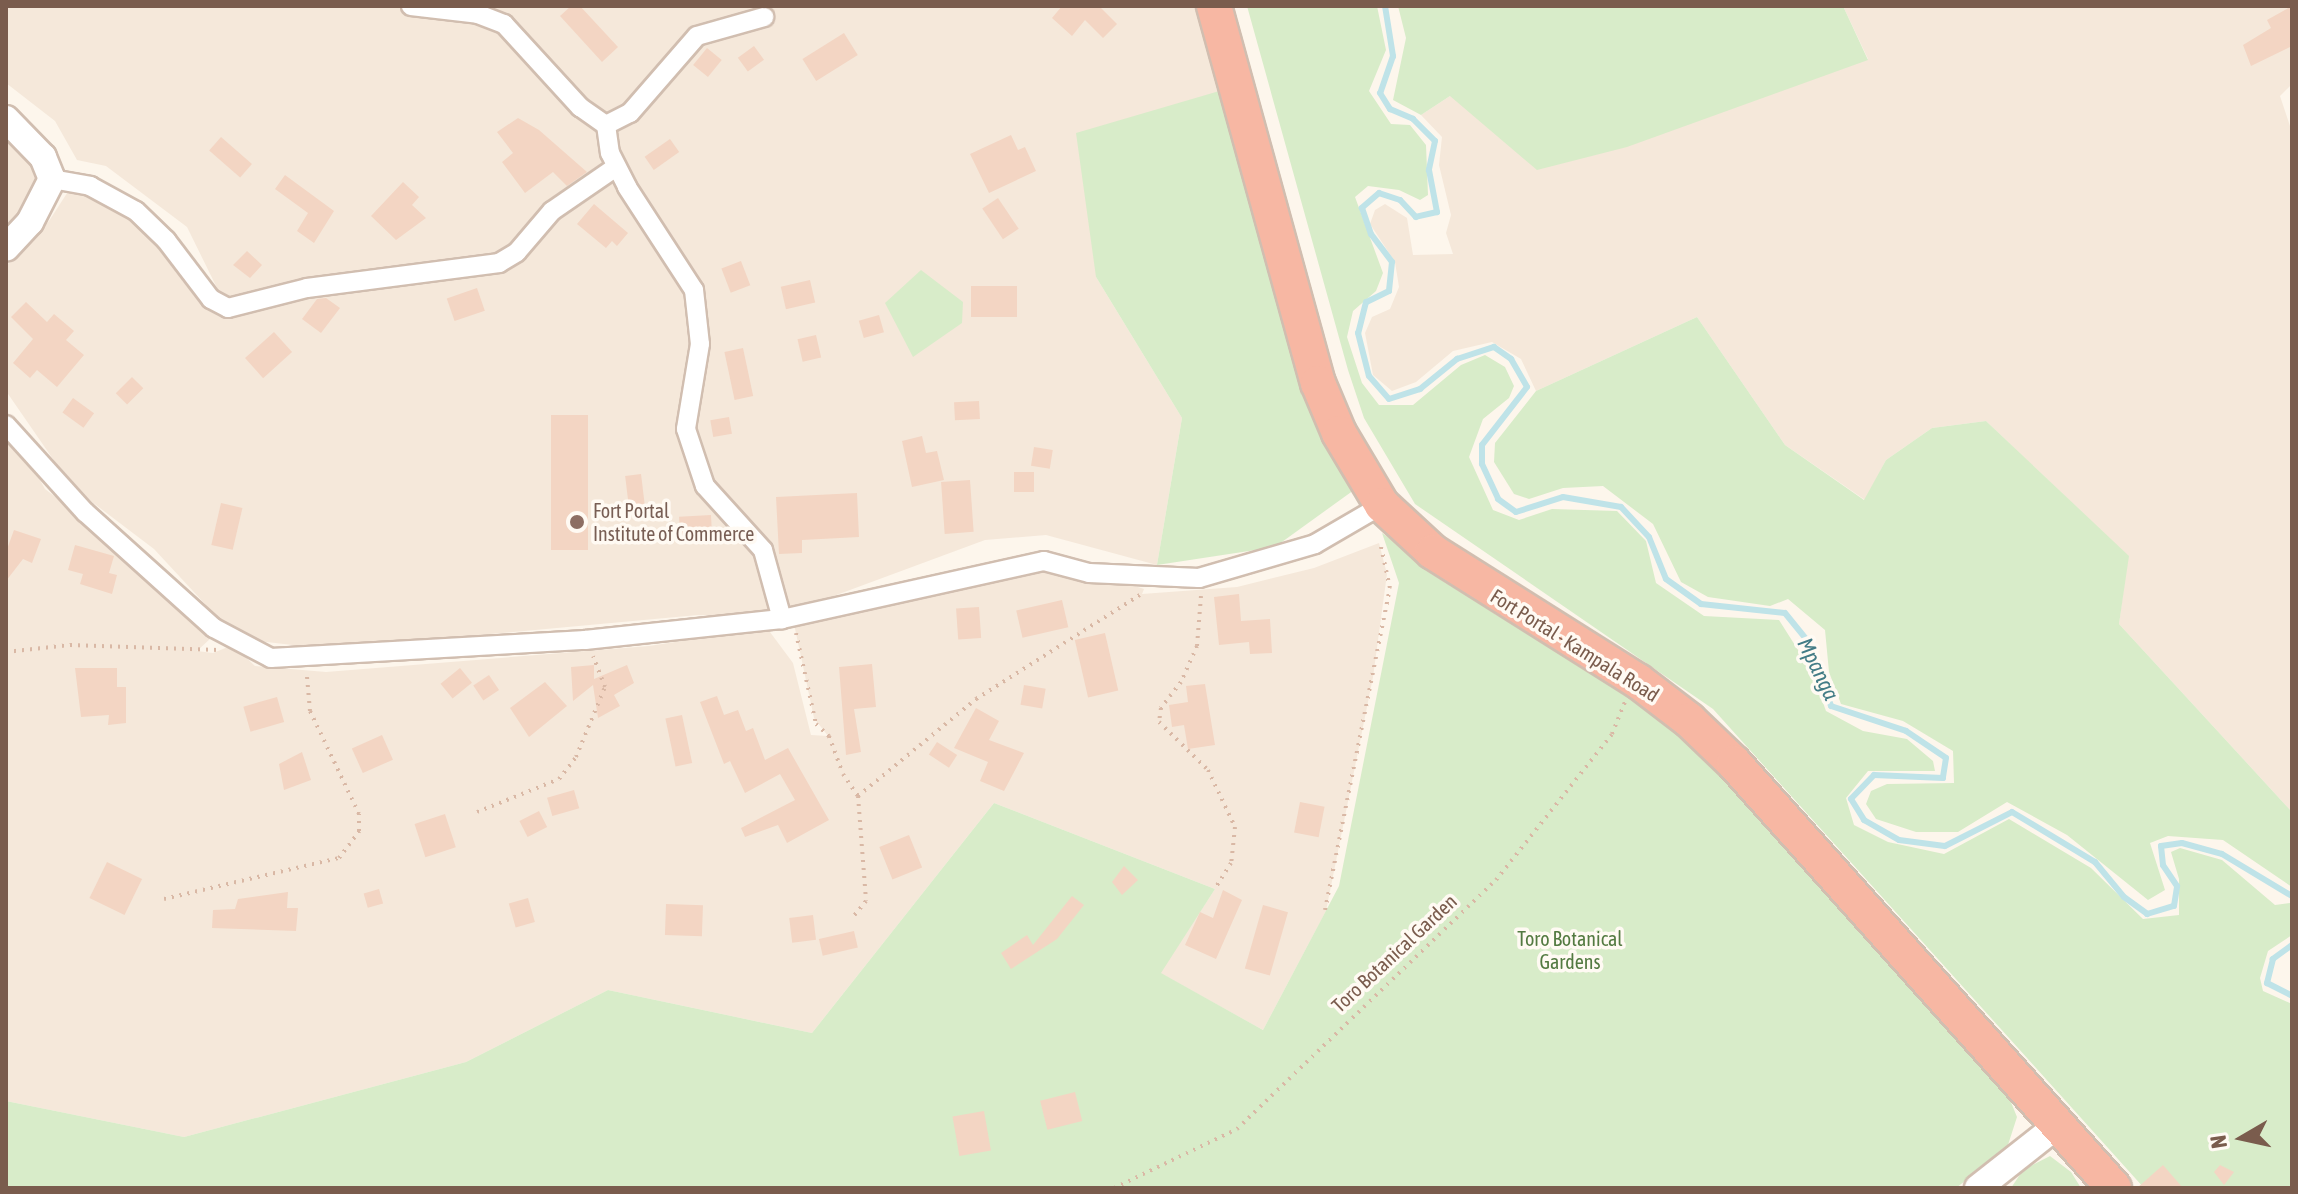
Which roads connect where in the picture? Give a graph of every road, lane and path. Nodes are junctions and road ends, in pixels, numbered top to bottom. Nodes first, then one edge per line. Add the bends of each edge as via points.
1 (411, 6) edge
2 (1214, 6) edge
3 (764, 17) dead end
4 (6, 119) edge
5 (606, 125) junction
6 (616, 167) junction
7 (52, 179) junction
8 (6, 248) edge
9 (6, 425) edge
10 (1372, 511) junction
11 (1143, 578) junction
12 (1199, 578) junction
13 (782, 619) junction
14 (585, 640) junction
15 (233, 641) junction
16 (6, 652) edge
17 (306, 658) junction
18 (1638, 681) junction
19 (858, 796) junction
20 (477, 812) dead end
21 (1215, 889) dead end
22 (164, 899) dead end
23 (1325, 910) dead end
24 (852, 918) dead end
25 (2059, 1124) junction
26 (1114, 1188) edge
27 (1978, 1188) edge
28 (2114, 1188) edge

1 - 5 street via 478,14 504,24 580,107
2 - 10 highway, Fort Portal - Kampala Road via 1318,383
3 - 5 street via 699,35 630,113
4 - 7 main road via 43,157
5 - 6 street
6 - 7 street via 552,211 517,252 499,263 307,288 228,308 211,299 166,240 136,211 90,186
6 - 13 street via 694,290 700,344 686,429 705,486 763,550
7 - 8 main road via 30,222
9 - 15 street via 85,512
10 - 12 street via 1281,558
10 - 18 highway, Fort Portal - Kampala Road
10 - 23 path via 1390,588
11 - 12 street
11 - 13 street via 1089,573 1044,561
11 - 19 path via 1141,594 976,699
12 - 21 path via 1197,646 1181,682 1161,708 1159,722 1208,770 1235,827 1231,863
13 - 14 street
13 - 19 path via 794,624 816,724 829,736
14 - 17 street
14 - 20 path via 605,687 576,757 559,779
15 - 16 path via 213,653 70,645
15 - 17 street via 271,658
17 - 22 path via 310,711 359,814 359,831 339,858
18 - 25 highway, Fort Portal - Kampala Road via 1734,763
18 - 26 path, Toro Botanical Garden via 1612,734 1496,880 1237,1129
19 - 24 path via 866,901
25 - 27 main road
25 - 28 highway, Fort Portal - Kampala Road

